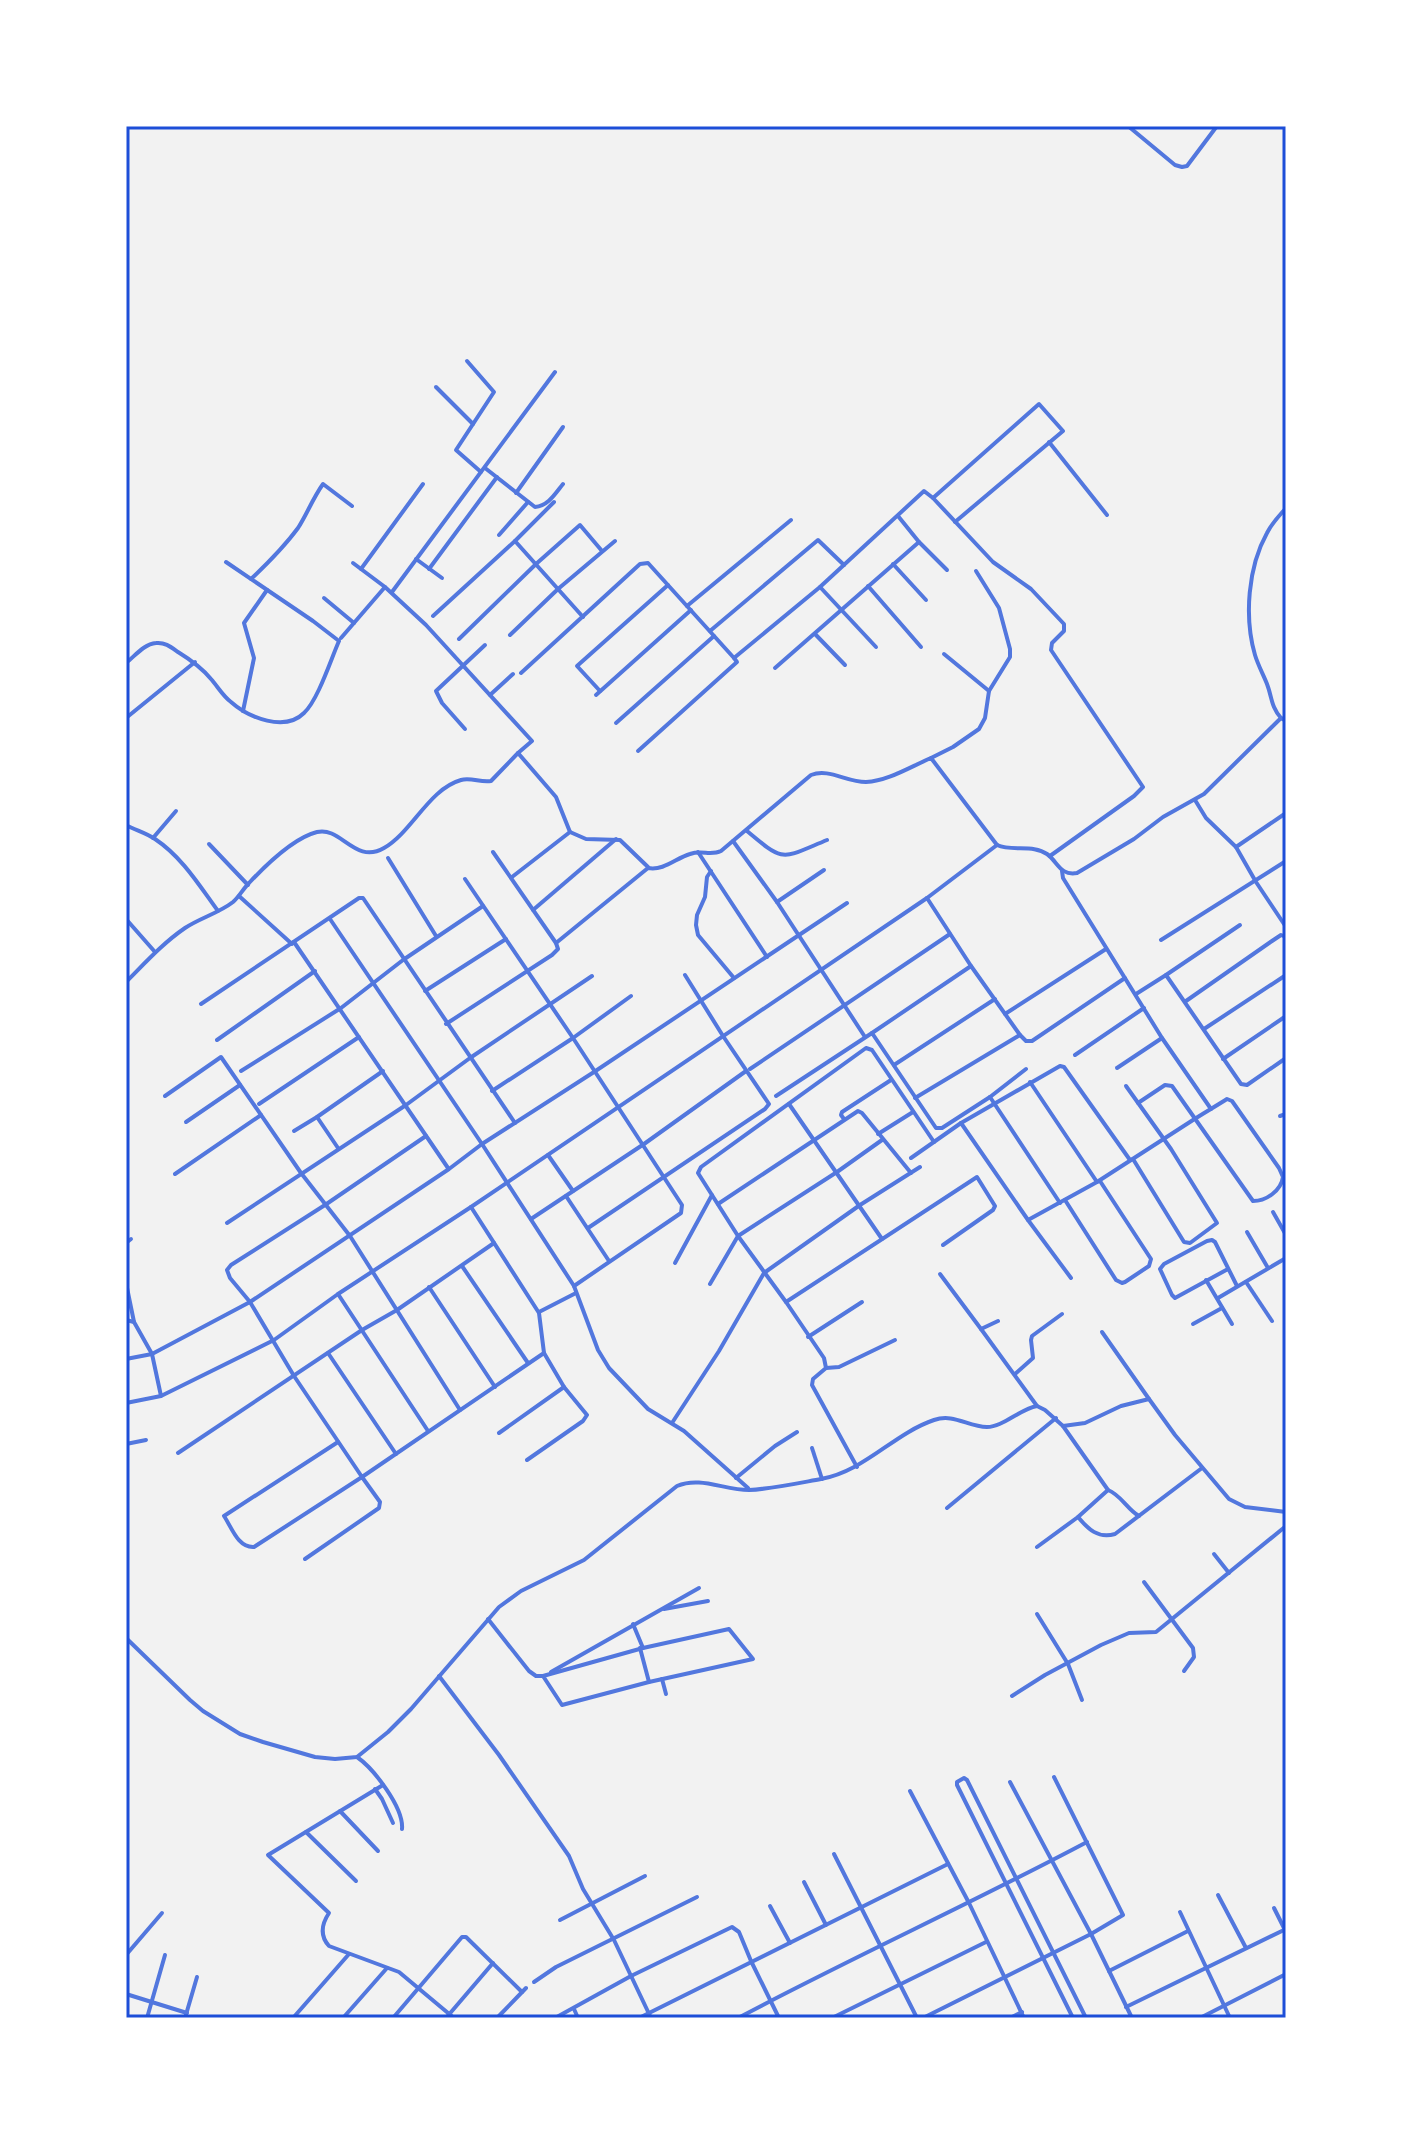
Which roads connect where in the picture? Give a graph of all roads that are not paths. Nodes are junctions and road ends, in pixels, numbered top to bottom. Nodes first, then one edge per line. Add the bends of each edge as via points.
1 (1128, 126) edge
2 (1206, 126) edge
3 (1217, 126) edge
4 (1212, 131) junction
5 (467, 361) dead end
6 (555, 372) dead end
7 (436, 387) dead end
8 (473, 424) junction
9 (563, 427) dead end
10 (1049, 442) junction
11 (483, 470) junction
12 (497, 477) junction
13 (423, 484) dead end
14 (563, 484) dead end
15 (516, 493) junction
16 (933, 498) junction
17 (528, 502) junction
18 (554, 502) dead end
19 (352, 506) dead end
20 (1286, 508) edge
21 (1107, 515) dead end
22 (898, 516) junction
23 (791, 520) dead end
24 (955, 522) junction
25 (499, 535) dead end
26 (515, 541) junction
27 (615, 541) dead end
28 (919, 542) junction
29 (602, 551) junction
30 (416, 559) junction
31 (226, 562) dead end
32 (353, 563) dead end
33 (536, 564) junction
34 (893, 564) junction
35 (844, 565) junction
36 (361, 569) junction
37 (429, 569) junction
38 (947, 570) dead end
39 (976, 571) dead end
40 (442, 578) dead end
41 (251, 579) junction
42 (668, 585) junction
43 (868, 586) junction
44 (385, 587) junction
45 (820, 587) junction
46 (558, 589) junction
47 (267, 590) junction
48 (392, 592) junction
49 (324, 598) dead end
50 (926, 600) dead end
51 (689, 608) junction
52 (840, 609) junction
53 (433, 616) dead end
54 (583, 617) junction
55 (354, 623) junction
56 (709, 631) junction
57 (815, 634) junction
58 (510, 635) dead end
59 (714, 636) junction
60 (341, 638) dead end
61 (459, 639) dead end
62 (485, 645) dead end
63 (876, 647) dead end
64 (921, 647) dead end
65 (944, 654) dead end
66 (734, 658) junction
67 (195, 662) junction
68 (126, 663) edge
69 (845, 665) dead end
70 (463, 666) junction
71 (775, 668) dead end
72 (521, 673) dead end
73 (513, 674) dead end
74 (989, 691) junction
75 (490, 695) junction
76 (243, 711) junction
77 (126, 718) edge
78 (1283, 720) edge
79 (616, 723) dead end
80 (465, 729) dead end
81 (638, 751) dead end
82 (518, 753) junction
83 (931, 758) junction
84 (1195, 800) junction
85 (176, 811) dead end
86 (1286, 813) edge
87 (126, 825) edge
88 (747, 831) junction
89 (570, 832) junction
90 (153, 838) junction
91 (616, 839) junction
92 (827, 840) dead end
93 (733, 841) junction
94 (209, 844) dead end
95 (997, 845) junction
96 (1236, 847) junction
97 (493, 852) dead end
98 (698, 852) junction
99 (1050, 856) junction
100 (388, 858) dead end
101 (1286, 861) edge
102 (648, 868) junction
103 (824, 870) dead end
104 (711, 871) junction
105 (1062, 871) junction
106 (512, 877) junction
107 (465, 879) dead end
108 (1256, 882) junction
109 (248, 885) junction
110 (239, 896) junction
111 (927, 898) junction
112 (777, 902) junction
113 (847, 903) dead end
114 (483, 906) junction
115 (1286, 907) edge
116 (533, 910) junction
117 (218, 911) junction
118 (1277, 913) junction
119 (126, 919) edge
120 (330, 919) junction
121 (1240, 925) dead end
122 (1286, 927) edge
123 (950, 934) junction
124 (436, 936) junction
125 (799, 936) junction
126 (1286, 937) edge
127 (506, 939) junction
128 (1161, 940) dead end
129 (293, 943) junction
130 (556, 943) junction
131 (1106, 949) junction
132 (155, 952) junction
133 (767, 957) junction
134 (403, 960) junction
135 (971, 966) junction
136 (822, 969) junction
137 (315, 971) junction
138 (528, 971) junction
139 (685, 975) dead end
140 (1166, 975) junction
141 (1286, 975) edge
142 (592, 976) dead end
143 (734, 978) junction
144 (1125, 978) junction
145 (126, 982) edge
146 (372, 983) junction
147 (425, 991) junction
148 (1136, 994) junction
149 (631, 996) dead end
150 (995, 999) junction
151 (700, 1000) junction
152 (1186, 1001) junction
153 (844, 1003) junction
154 (201, 1004) dead end
155 (550, 1004) junction
156 (341, 1008) junction
157 (1144, 1008) junction
158 (1005, 1014) junction
159 (1286, 1016) edge
160 (446, 1024) junction
161 (1204, 1029) junction
162 (872, 1033) junction
163 (1020, 1035) junction
164 (723, 1036) junction
165 (359, 1037) junction
166 (865, 1037) junction
167 (573, 1038) junction
168 (1162, 1038) junction
169 (217, 1040) dead end
170 (1075, 1055) dead end
171 (470, 1058) junction
172 (1286, 1058) edge
173 (1223, 1059) junction
174 (1117, 1068) dead end
175 (1026, 1069) dead end
176 (748, 1070) junction
177 (892, 1070) junction
178 (241, 1071) dead end
179 (383, 1071) junction
180 (594, 1072) junction
181 (439, 1080) junction
182 (891, 1080) junction
183 (1030, 1082) junction
184 (240, 1085) junction
185 (1126, 1086) dead end
186 (492, 1091) junction
187 (165, 1096) dead end
188 (776, 1096) dead end
189 (915, 1098) junction
190 (993, 1100) junction
191 (1138, 1103) junction
192 (259, 1104) dead end
193 (789, 1104) junction
194 (406, 1105) junction
195 (618, 1108) junction
196 (1211, 1109) junction
197 (913, 1112) junction
198 (261, 1115) junction
199 (317, 1117) junction
200 (1196, 1118) junction
201 (844, 1119) junction
202 (186, 1122) dead end
203 (515, 1123) junction
204 (961, 1123) junction
205 (294, 1131) dead end
206 (878, 1134) junction
207 (426, 1136) junction
208 (814, 1139) junction
209 (1164, 1139) junction
210 (882, 1140) junction
211 (934, 1142) junction
212 (482, 1144) junction
213 (644, 1144) junction
214 (338, 1148) junction
215 (548, 1155) junction
216 (911, 1158) dead end
217 (1132, 1160) junction
218 (1286, 1165) edge
219 (920, 1167) dead end
220 (1279, 1168) junction
221 (449, 1169) junction
222 (837, 1172) junction
223 (301, 1173) junction
224 (911, 1173) junction
225 (175, 1174) dead end
226 (664, 1175) junction
227 (506, 1182) junction
228 (1099, 1182) junction
229 (573, 1191) junction
230 (712, 1195) junction
231 (566, 1196) junction
232 (1062, 1202) junction
233 (718, 1204) junction
234 (325, 1205) junction
235 (860, 1205) junction
236 (471, 1207) junction
237 (1273, 1212) dead end
238 (531, 1219) junction
239 (1028, 1220) junction
240 (227, 1223) dead end
241 (588, 1228) junction
242 (1247, 1232) dead end
243 (1286, 1235) edge
244 (350, 1236) junction
245 (738, 1236) junction
246 (131, 1239) dead end
247 (882, 1239) junction
248 (126, 1243) edge
249 (494, 1243) junction
250 (943, 1245) dead end
251 (1286, 1258) edge
252 (609, 1261) junction
253 (675, 1263) dead end
254 (462, 1266) junction
255 (1268, 1268) junction
256 (1228, 1269) junction
257 (372, 1272) junction
258 (764, 1273) junction
259 (940, 1274) dead end
260 (1071, 1278) dead end
261 (1206, 1280) junction
262 (1246, 1282) junction
263 (126, 1283) edge
264 (710, 1284) dead end
265 (574, 1286) junction
266 (1237, 1286) junction
267 (429, 1287) junction
268 (576, 1293) junction
269 (338, 1294) junction
270 (1218, 1298) junction
271 (250, 1302) junction
272 (786, 1302) junction
273 (862, 1302) dead end
274 (1222, 1308) junction
275 (397, 1310) junction
276 (539, 1313) junction
277 (1062, 1314) dead end
278 (126, 1320) edge
279 (998, 1321) dead end
280 (1272, 1321) dead end
281 (134, 1322) junction
282 (1193, 1324) dead end
283 (1232, 1324) dead end
284 (981, 1329) junction
285 (362, 1330) junction
286 (1102, 1332) dead end
287 (808, 1337) junction
288 (274, 1340) junction
289 (895, 1340) dead end
290 (328, 1353) junction
291 (544, 1353) junction
292 (152, 1354) junction
293 (126, 1359) edge
294 (528, 1363) junction
295 (826, 1368) junction
296 (1015, 1374) junction
297 (294, 1376) junction
298 (495, 1387) junction
299 (564, 1387) junction
300 (161, 1396) junction
301 (1149, 1399) junction
302 (126, 1403) edge
303 (1037, 1406) junction
304 (460, 1410) junction
305 (1056, 1418) junction
306 (672, 1423) junction
307 (1063, 1426) junction
308 (428, 1431) junction
309 (797, 1432) dead end
310 (499, 1433) dead end
311 (146, 1440) dead end
312 (338, 1442) junction
313 (126, 1444) edge
314 (812, 1448) dead end
315 (178, 1453) dead end
316 (396, 1454) junction
317 (527, 1460) dead end
318 (857, 1467) junction
319 (1202, 1468) junction
320 (362, 1477) junction
321 (736, 1478) junction
322 (822, 1479) junction
323 (750, 1490) junction
324 (1108, 1490) junction
325 (947, 1508) dead end
326 (1286, 1512) edge
327 (1139, 1516) junction
328 (1078, 1517) junction
329 (1286, 1526) edge
330 (1037, 1547) dead end
331 (1214, 1554) dead end
332 (305, 1559) dead end
333 (1229, 1573) junction
334 (1144, 1582) dead end
335 (699, 1588) dead end
336 (708, 1601) dead end
337 (659, 1610) junction
338 (1037, 1614) dead end
339 (488, 1619) junction
340 (1172, 1620) junction
341 (633, 1624) junction
342 (126, 1638) edge
343 (641, 1648) junction
344 (1068, 1664) junction
345 (1184, 1671) dead end
346 (439, 1676) junction
347 (543, 1676) junction
348 (662, 1679) junction
349 (649, 1682) junction
350 (666, 1694) dead end
351 (1012, 1696) dead end
352 (1082, 1700) dead end
353 (357, 1757) junction
354 (1054, 1777) dead end
355 (1010, 1782) dead end
356 (383, 1785) junction
357 (375, 1789) junction
358 (910, 1791) dead end
359 (977, 1802) junction
360 (968, 1807) junction
361 (340, 1811) junction
362 (393, 1823) dead end
363 (402, 1829) dead end
364 (306, 1832) junction
365 (1087, 1842) junction
366 (378, 1851) dead end
367 (834, 1854) dead end
368 (1052, 1861) junction
369 (948, 1864) junction
370 (645, 1876) dead end
371 (1016, 1879) junction
372 (356, 1881) dead end
373 (804, 1882) dead end
374 (1007, 1884) junction
375 (1218, 1895) dead end
376 (697, 1897) dead end
377 (592, 1903) junction
378 (969, 1903) junction
379 (770, 1906) dead end
380 (863, 1907) junction
381 (1274, 1908) dead end
382 (1180, 1912) dead end
383 (162, 1913) dead end
384 (560, 1920) dead end
385 (826, 1925) junction
386 (1286, 1930) edge
387 (1188, 1931) junction
388 (1091, 1934) junction
389 (614, 1940) junction
390 (986, 1942) junction
391 (790, 1943) junction
392 (881, 1944) junction
393 (1246, 1948) junction
394 (1053, 1952) junction
395 (349, 1954) junction
396 (126, 1955) edge
397 (165, 1955) dead end
398 (1042, 1957) junction
399 (751, 1961) junction
400 (493, 1963) junction
401 (387, 1968) junction
402 (1206, 1968) junction
403 (1109, 1971) junction
404 (1286, 1974) edge
405 (631, 1976) junction
406 (1005, 1976) junction
407 (197, 1977) dead end
408 (534, 1982) dead end
409 (899, 1984) junction
410 (418, 1989) junction
411 (126, 1994) edge
412 (771, 2001) junction
413 (151, 2003) junction
414 (1224, 2005) junction
415 (1126, 2007) junction
416 (574, 2009) junction
417 (1022, 2012) junction
418 (186, 2016) edge
419 (650, 2016) edge
420 (450, 2017) edge
421 (147, 2018) edge
422 (293, 2018) edge
423 (343, 2018) edge
424 (393, 2018) edge
425 (497, 2018) edge
426 (555, 2018) edge
427 (578, 2018) edge
428 (639, 2018) edge
429 (738, 2018) edge
430 (779, 2018) edge
431 (832, 2018) edge
432 (917, 2018) edge
433 (923, 2018) edge
434 (1010, 2018) edge
435 (1024, 2018) edge
436 (1073, 2018) edge
437 (1086, 2018) edge
438 (1132, 2018) edge
439 (1200, 2018) edge
440 (1230, 2018) edge

1 - 4 street via 1182,167
2 - 4 street
3 - 4 street
5 - 8 street via 494,392
6 - 11 street
7 - 8 street
8 - 11 street via 456,450
9 - 15 street
10 - 16 street via 1063,431 1039,404
10 - 21 street
10 - 24 street
11 - 12 street
11 - 30 street
12 - 15 street
12 - 37 street
13 - 36 street
14 - 17 street via 542,506
15 - 17 street
16 - 22 street via 924,491
16 - 24 street
17 - 25 street
18 - 26 street
19 - 41 street via 323,484 298,528
20 - 78 street via 1261,546 1250,609 1255,655 1273,707
22 - 28 street
22 - 35 street
23 - 51 street
24 - 99 street via 1064,624 1051,650 1143,787
26 - 33 street
26 - 53 street
27 - 29 street
28 - 34 street
28 - 38 street
29 - 33 street via 580,525
29 - 46 street
30 - 37 street
30 - 48 street
31 - 41 street
32 - 36 street
33 - 46 street
33 - 61 street
34 - 43 street
34 - 50 street
35 - 45 street
35 - 56 street via 818,540
36 - 44 street
37 - 40 street
39 - 74 street via 999,608 1010,653
41 - 47 street
42 - 51 street
42 - 51 street via 577,666 598,693
42 - 54 street via 648,563 640,564
43 - 52 street
43 - 64 street
44 - 48 street
44 - 55 street
45 - 52 street
45 - 66 street
46 - 54 street
46 - 58 street
47 - 76 street via 244,623 254,658
47 - 76 street via 339,641 306,712 272,722
48 - 70 street
49 - 55 street
51 - 56 street
52 - 57 street
52 - 63 street
54 - 72 street
55 - 60 street
56 - 59 street
57 - 69 street
57 - 71 street
59 - 66 street
59 - 79 street
62 - 70 street
65 - 74 street
66 - 81 street via 737,662
67 - 68 street via 159,643
67 - 76 street
67 - 77 street
70 - 75 street
70 - 80 street via 436,691
73 - 75 street
74 - 83 street via 979,729
75 - 82 street via 532,741
78 - 84 street
82 - 89 street via 556,797
82 - 109 street via 491,781 461,780 441,792 382,849 362,852 319,831 276,857
83 - 88 street via 870,781 814,773
83 - 95 street
84 - 96 street
84 - 105 street via 1093,865 1072,875
85 - 90 street
86 - 96 street
87 - 90 street
88 - 92 street via 783,856
88 - 93 street
89 - 91 street via 588,839
89 - 106 street
90 - 117 street via 189,870
91 - 102 street
91 - 116 street
93 - 98 street via 716,854
93 - 112 street
94 - 109 street
95 - 99 street
95 - 111 street
96 - 108 street
97 - 106 street
98 - 102 street
98 - 104 street
99 - 105 street
100 - 124 street
101 - 108 street
102 - 130 street
103 - 112 street
104 - 133 street
104 - 143 street via 697,915 698,935
105 - 131 street
106 - 116 street
107 - 114 street
108 - 118 street
108 - 128 street
109 - 110 street
110 - 117 street
110 - 129 street
111 - 123 street
111 - 136 street
112 - 125 street
113 - 125 street
114 - 124 street
114 - 127 street
115 - 118 street
116 - 130 street
117 - 132 street
118 - 122 street
119 - 132 street
120 - 129 street
120 - 134 street via 363,898
120 - 146 street
121 - 140 street
123 - 135 street
123 - 153 street
124 - 134 street
125 - 133 street
125 - 136 street
126 - 152 street via 1281,935
127 - 138 street
127 - 147 street
129 - 137 street
129 - 154 street
130 - 138 street via 556,952
131 - 144 street
131 - 158 street
132 - 145 street
133 - 143 street
134 - 146 street
134 - 147 street
135 - 150 street
135 - 162 street
136 - 153 street
136 - 164 street
137 - 156 street
137 - 169 street
138 - 155 street
138 - 160 street
139 - 151 street
140 - 148 street
140 - 152 street
141 - 161 street
142 - 155 street
143 - 151 street
144 - 148 street
144 - 163 street via 1032,1041
146 - 156 street
146 - 181 street
147 - 160 street
148 - 157 street
149 - 167 street
150 - 158 street
150 - 177 street
151 - 164 street
151 - 180 street
152 - 161 street
153 - 166 street
153 - 176 street
155 - 167 street
155 - 171 street
156 - 165 street
156 - 178 street
157 - 168 street
157 - 170 street
158 - 163 street
159 - 173 street
160 - 171 street
161 - 173 street
162 - 166 street
162 - 177 street
163 - 189 street
164 - 176 street
164 - 195 street
165 - 179 street
165 - 192 street
166 - 188 street
167 - 180 street
167 - 186 street
168 - 174 street
168 - 196 street
171 - 181 street
171 - 186 street
172 - 173 street via 1245,1085
175 - 190 street
176 - 213 street
176 - 226 street via 768,1106
177 - 182 street
177 - 189 street
177 - 193 street via 866,1048
179 - 194 street
179 - 199 street
180 - 195 street
180 - 203 street
181 - 194 street
181 - 212 street
182 - 197 street
182 - 201 street via 840,1113
183 - 190 street
183 - 217 street via 1064,1067
183 - 228 street
184 - 187 street via 221,1057
184 - 198 street
184 - 202 street
185 - 191 street
186 - 203 street
189 - 190 street via 940,1128
190 - 204 street
190 - 232 street
191 - 200 street via 1169,1085
191 - 209 street
193 - 208 street
193 - 230 street via 699,1169
194 - 207 street
194 - 214 street
195 - 213 street
195 - 215 street
196 - 200 street
196 - 220 street via 1231,1099
197 - 206 street
197 - 211 street
198 - 223 street
198 - 225 street
199 - 205 street
199 - 214 street
200 - 209 street
200 - 220 street via 1254,1201 1281,1186
201 - 206 street via 859,1112
201 - 208 street
203 - 212 street
204 - 211 street
204 - 239 street
206 - 210 street
207 - 221 street
207 - 234 street
208 - 222 street
208 - 233 street
209 - 217 street
209 - 217 street via 1217,1221 1190,1243 1181,1240
210 - 222 street
210 - 224 street
211 - 216 street
212 - 221 street
212 - 227 street
213 - 226 street
213 - 229 street
214 - 223 street
215 - 227 street
215 - 229 street
217 - 228 street
218 - 220 street
219 - 224 street
221 - 244 street
222 - 235 street
222 - 245 street
223 - 234 street
223 - 240 street
224 - 235 street
226 - 241 street
226 - 252 street via 682,1205 681,1213
227 - 236 street
227 - 238 street
228 - 232 street
228 - 232 street via 1151,1259 1125,1282 1116,1280
229 - 231 street
230 - 233 street
230 - 253 street
231 - 238 street
231 - 241 street
232 - 239 street
233 - 245 street
234 - 244 street
234 - 271 street via 228,1268
235 - 247 street
235 - 258 street
236 - 249 street
236 - 257 street
237 - 243 street
238 - 265 street
239 - 260 street
241 - 252 street
242 - 255 street
244 - 257 street
244 - 271 street
245 - 258 street
245 - 264 street
246 - 248 street
247 - 250 street via 977,1177 995,1206
247 - 272 street
249 - 254 street
249 - 276 street
251 - 255 street
252 - 265 street
254 - 267 street
254 - 294 street
255 - 262 street
256 - 261 street
256 - 261 street via 1210,1240 1160,1269 1175,1298
256 - 266 street
257 - 269 street
257 - 275 street
258 - 272 street
258 - 306 street
259 - 284 street
261 - 270 street
262 - 266 street
262 - 280 street
263 - 281 street
265 - 268 street
266 - 270 street
267 - 275 street
267 - 298 street
268 - 276 street
268 - 306 street via 609,1368 648,1409
269 - 285 street
269 - 288 street
270 - 274 street
271 - 288 street
271 - 292 street
272 - 287 street
273 - 287 street
274 - 282 street
274 - 283 street
275 - 285 street
275 - 304 street
276 - 291 street
277 - 296 street via 1032,1336 1032,1359
278 - 281 street
279 - 284 street
281 - 292 street
284 - 296 street
285 - 290 street
285 - 308 street
286 - 301 street
287 - 295 street
288 - 297 street
288 - 300 street
289 - 295 street
290 - 297 street
290 - 316 street
291 - 294 street
291 - 299 street
292 - 293 street
292 - 300 street
294 - 298 street
295 - 318 street via 812,1385
296 - 303 street
297 - 312 street
297 - 315 street
298 - 304 street
299 - 310 street
299 - 317 street via 587,1417
300 - 302 street
301 - 307 street
301 - 319 street
303 - 305 street
303 - 318 street via 988,1427 935,1419
304 - 308 street
305 - 307 street
305 - 325 street
306 - 321 street
307 - 324 street
308 - 316 street
309 - 321 street
311 - 313 street
312 - 320 street
312 - 320 street via 224,1516 241,1543 254,1547
314 - 322 street
316 - 320 street
318 - 322 street
319 - 326 street via 1234,1502
319 - 327 street
320 - 332 street via 379,1508
321 - 323 street
322 - 323 street
323 - 339 street via 698,1482 677,1486 584,1560 516,1593
324 - 327 street
324 - 328 street
327 - 328 street via 1107,1537 1088,1529
328 - 330 street
329 - 333 street
331 - 333 street
333 - 340 street
334 - 340 street
335 - 337 street
336 - 337 street
337 - 341 street
338 - 344 street
339 - 346 street
339 - 347 street via 529,1671
340 - 344 street via 1154,1632 1129,1633
340 - 345 street via 1195,1653
341 - 343 street
341 - 347 street
342 - 353 street via 203,1711 240,1734 315,1757
343 - 347 street
343 - 348 street via 729,1629 753,1659
343 - 349 street
344 - 351 street
344 - 352 street
346 - 353 street
346 - 377 street via 569,1856
347 - 349 street via 562,1705
348 - 349 street
348 - 350 street
353 - 356 street
354 - 365 street
355 - 368 street
356 - 357 street
356 - 363 street
357 - 361 street
357 - 362 street
358 - 369 street
359 - 360 street
359 - 360 street via 966,1779 958,1781
359 - 371 street
360 - 374 street
361 - 364 street
361 - 366 street
364 - 372 street
364 - 395 street via 268,1855 329,1913 323,1939
365 - 368 street
365 - 388 street via 1123,1913
367 - 380 street
368 - 371 street
368 - 388 street
369 - 378 street
369 - 380 street
370 - 377 street
371 - 374 street
371 - 394 street
373 - 385 street
374 - 378 street
374 - 398 street
375 - 393 street
376 - 389 street
377 - 384 street
377 - 389 street
378 - 390 street
378 - 392 street
379 - 391 street
380 - 385 street
380 - 392 street
381 - 386 street
382 - 387 street
383 - 396 street
385 - 391 street
386 - 393 street
387 - 402 street
387 - 403 street
388 - 394 street
388 - 403 street
389 - 405 street
389 - 408 street
390 - 406 street
390 - 409 street
391 - 399 street
392 - 409 street
392 - 412 street
393 - 402 street
394 - 398 street
394 - 437 street
395 - 401 street
395 - 422 street
397 - 413 street
398 - 406 street
398 - 436 street
399 - 405 street via 739,1932 731,1927
399 - 412 street
399 - 419 street
400 - 410 street via 462,1937
400 - 420 street
400 - 425 street via 524,1990
401 - 410 street
401 - 423 street
402 - 414 street
402 - 415 street
403 - 415 street
404 - 414 street
405 - 416 street
405 - 419 street
406 - 417 street
406 - 433 street
407 - 418 street
409 - 431 street
409 - 432 street
410 - 420 street
410 - 424 street
411 - 413 street
412 - 429 street
412 - 430 street
413 - 418 street
413 - 421 street
414 - 439 street
414 - 440 street
415 - 438 street
416 - 426 street
416 - 427 street
417 - 434 street
417 - 435 street
419 - 428 street

